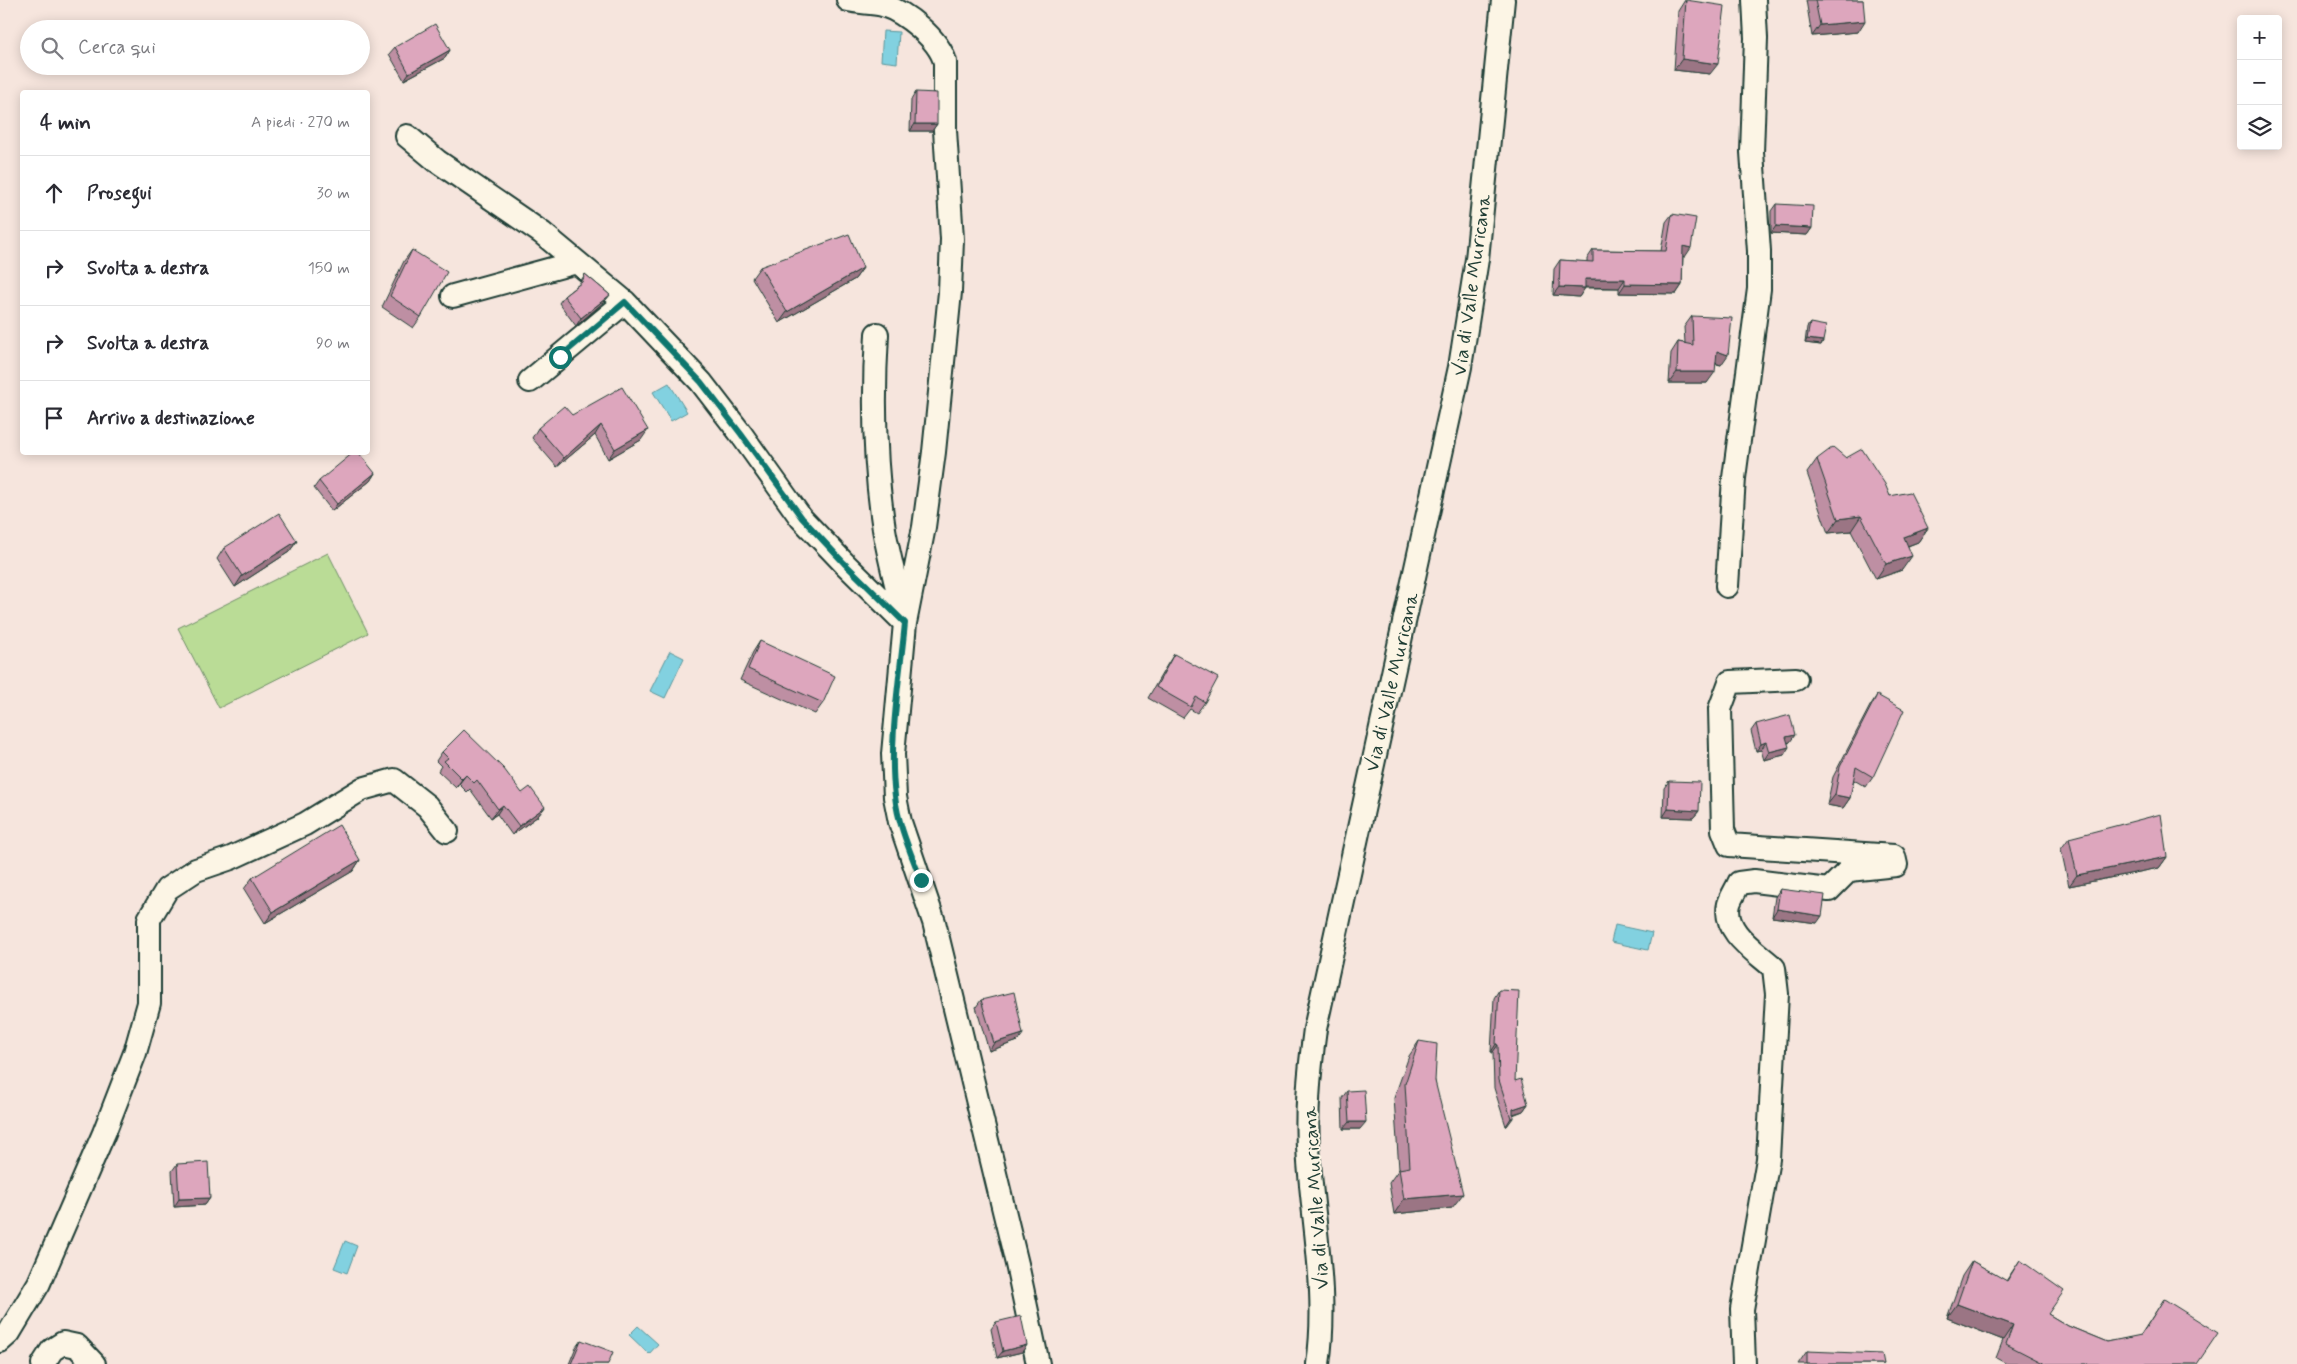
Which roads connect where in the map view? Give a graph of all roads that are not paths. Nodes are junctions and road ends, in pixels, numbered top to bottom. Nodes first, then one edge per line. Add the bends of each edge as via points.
1 (848, 0) edge
2 (1503, 0) edge
3 (1754, 0) edge
4 (408, 136) dead end
5 (577, 262) junction
6 (453, 296) dead end
7 (625, 302) junction
8 (877, 334) dead end
9 (530, 381) dead end
10 (1727, 586) dead end
11 (905, 623) junction
12 (1796, 679) dead end
13 (446, 831) dead end
14 (0, 1341) edge
15 (43, 1364) edge
16 (94, 1364) edge
17 (1038, 1364) edge
18 (1318, 1364) edge
19 (1744, 1364) edge

1 - 11 street via 882,5 904,15 935,43 945,62 952,272 924,527
2 - 18 street, Via di Valle Muricana via 1480,230 1460,367 1317,1012 1307,1111 1322,1286
3 - 10 street via 1752,152 1759,289 1734,485
4 - 5 street
5 - 6 street
5 - 7 street
7 - 9 street
7 - 11 street via 707,389 802,518
8 - 11 street via 874,422 878,474 885,531
11 - 17 street via 894,747 895,797 902,828 934,922
12 - 19 street via 1730,682 1720,709 1723,830 1729,845 1894,856 1896,865 1849,870 1829,890 1754,881 1739,883 1729,905 1729,923 1734,932 1774,968 1777,994 1768,1159 1742,1309
13 - 14 street via 427,806 394,780 362,789 305,824 231,858 196,870 167,889 149,919 149,1003 135,1054 39,1283 9,1333
15 - 16 street via 52,1350 63,1343 77,1346

